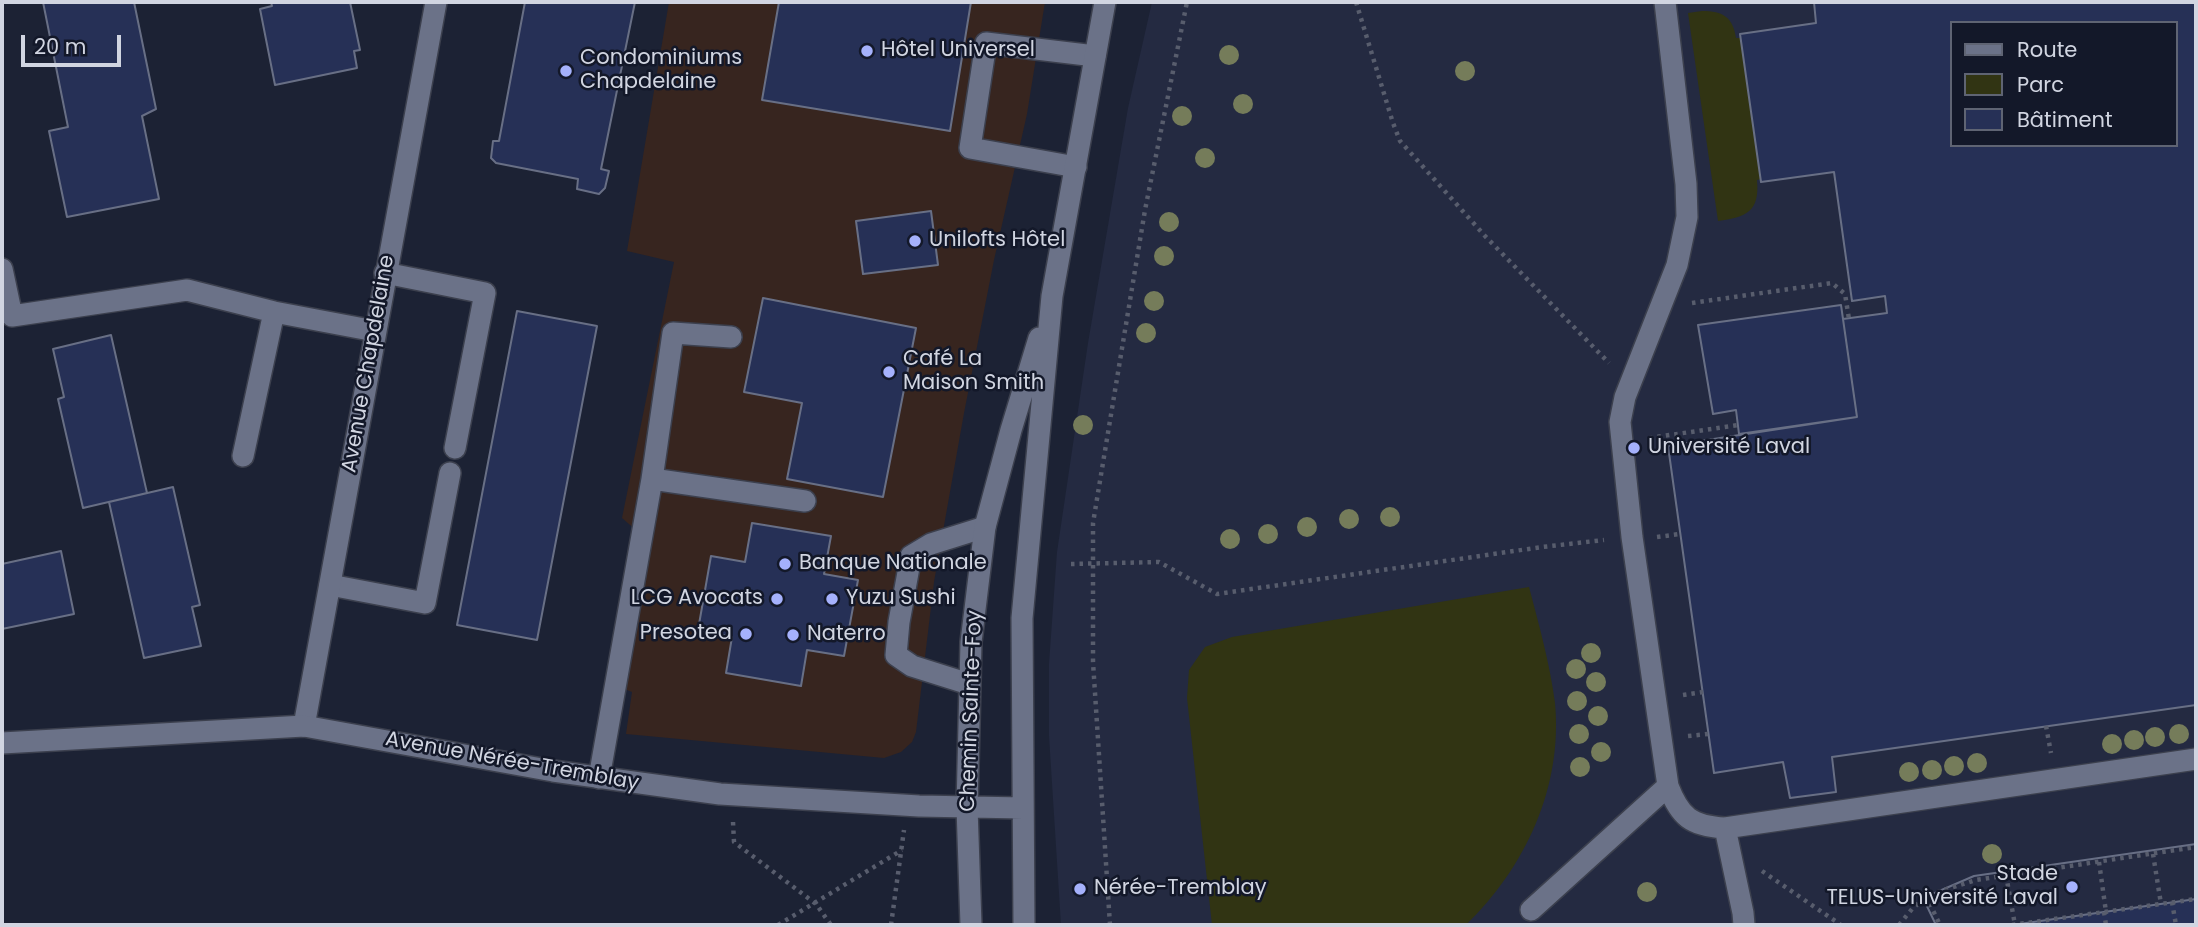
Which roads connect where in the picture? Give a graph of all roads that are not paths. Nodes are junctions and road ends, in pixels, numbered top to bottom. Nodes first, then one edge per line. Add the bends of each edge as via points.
1 (436, 2) edge
2 (1105, 2) edge
3 (1665, 2) edge
4 (1096, 56) junction
5 (1076, 167) junction
6 (2, 269) edge
7 (385, 273) junction
8 (1052, 296) junction
9 (274, 312) junction
10 (374, 331) junction
11 (731, 337) dead end
12 (456, 448) dead end
13 (243, 456) dead end
14 (450, 473) dead end
15 (652, 480) junction
16 (806, 501) dead end
17 (985, 527) junction
18 (330, 585) junction
19 (968, 684) junction
20 (304, 726) junction
21 (2, 743) edge
22 (2196, 759) edge
23 (599, 778) junction
24 (1668, 786) junction
25 (967, 807) junction
26 (1023, 808) junction
27 (1727, 838) junction
28 (1531, 910) dead end
29 (971, 925) edge
30 (1024, 925) edge
31 (1744, 925) edge

1 - 7 street, Avenue Chapdelaine
2 - 4 street, Chemin Sainte-Foy
3 - 24 street via 1687,204 1682,245 1622,407 1621,442
4 - 5 street, Chemin Sainte-Foy
4 - 5 street via 986,43 970,148
5 - 8 street, Chemin Sainte-Foy
6 - 9 street via 12,316 187,290
7 - 10 street, Avenue Chapdelaine
7 - 12 street via 485,293
8 - 17 street, Chemin Sainte-Foy
8 - 26 street, Chemin Sainte-Foy via 1022,618
9 - 10 street
9 - 13 street
10 - 18 street, Avenue Chapdelaine
11 - 15 street via 673,333
14 - 18 street via 425,603
15 - 16 street
15 - 23 street
17 - 19 street, Chemin Sainte-Foy
17 - 19 street via 931,544 911,556 899,622 897,655 912,666
18 - 20 street, Avenue Chapdelaine
19 - 25 street, Chemin Sainte-Foy
20 - 21 street, Avenue Nérée-Tremblay
20 - 23 street, Avenue Nérée-Tremblay
22 - 27 street
23 - 25 street, Avenue Nérée-Tremblay via 732,795
24 - 27 street via 1684,816
24 - 28 street
25 - 26 street, Avenue Nérée-Tremblay
25 - 29 street, Chemin Sainte-Foy
26 - 30 street, Chemin Sainte-Foy
27 - 31 street

